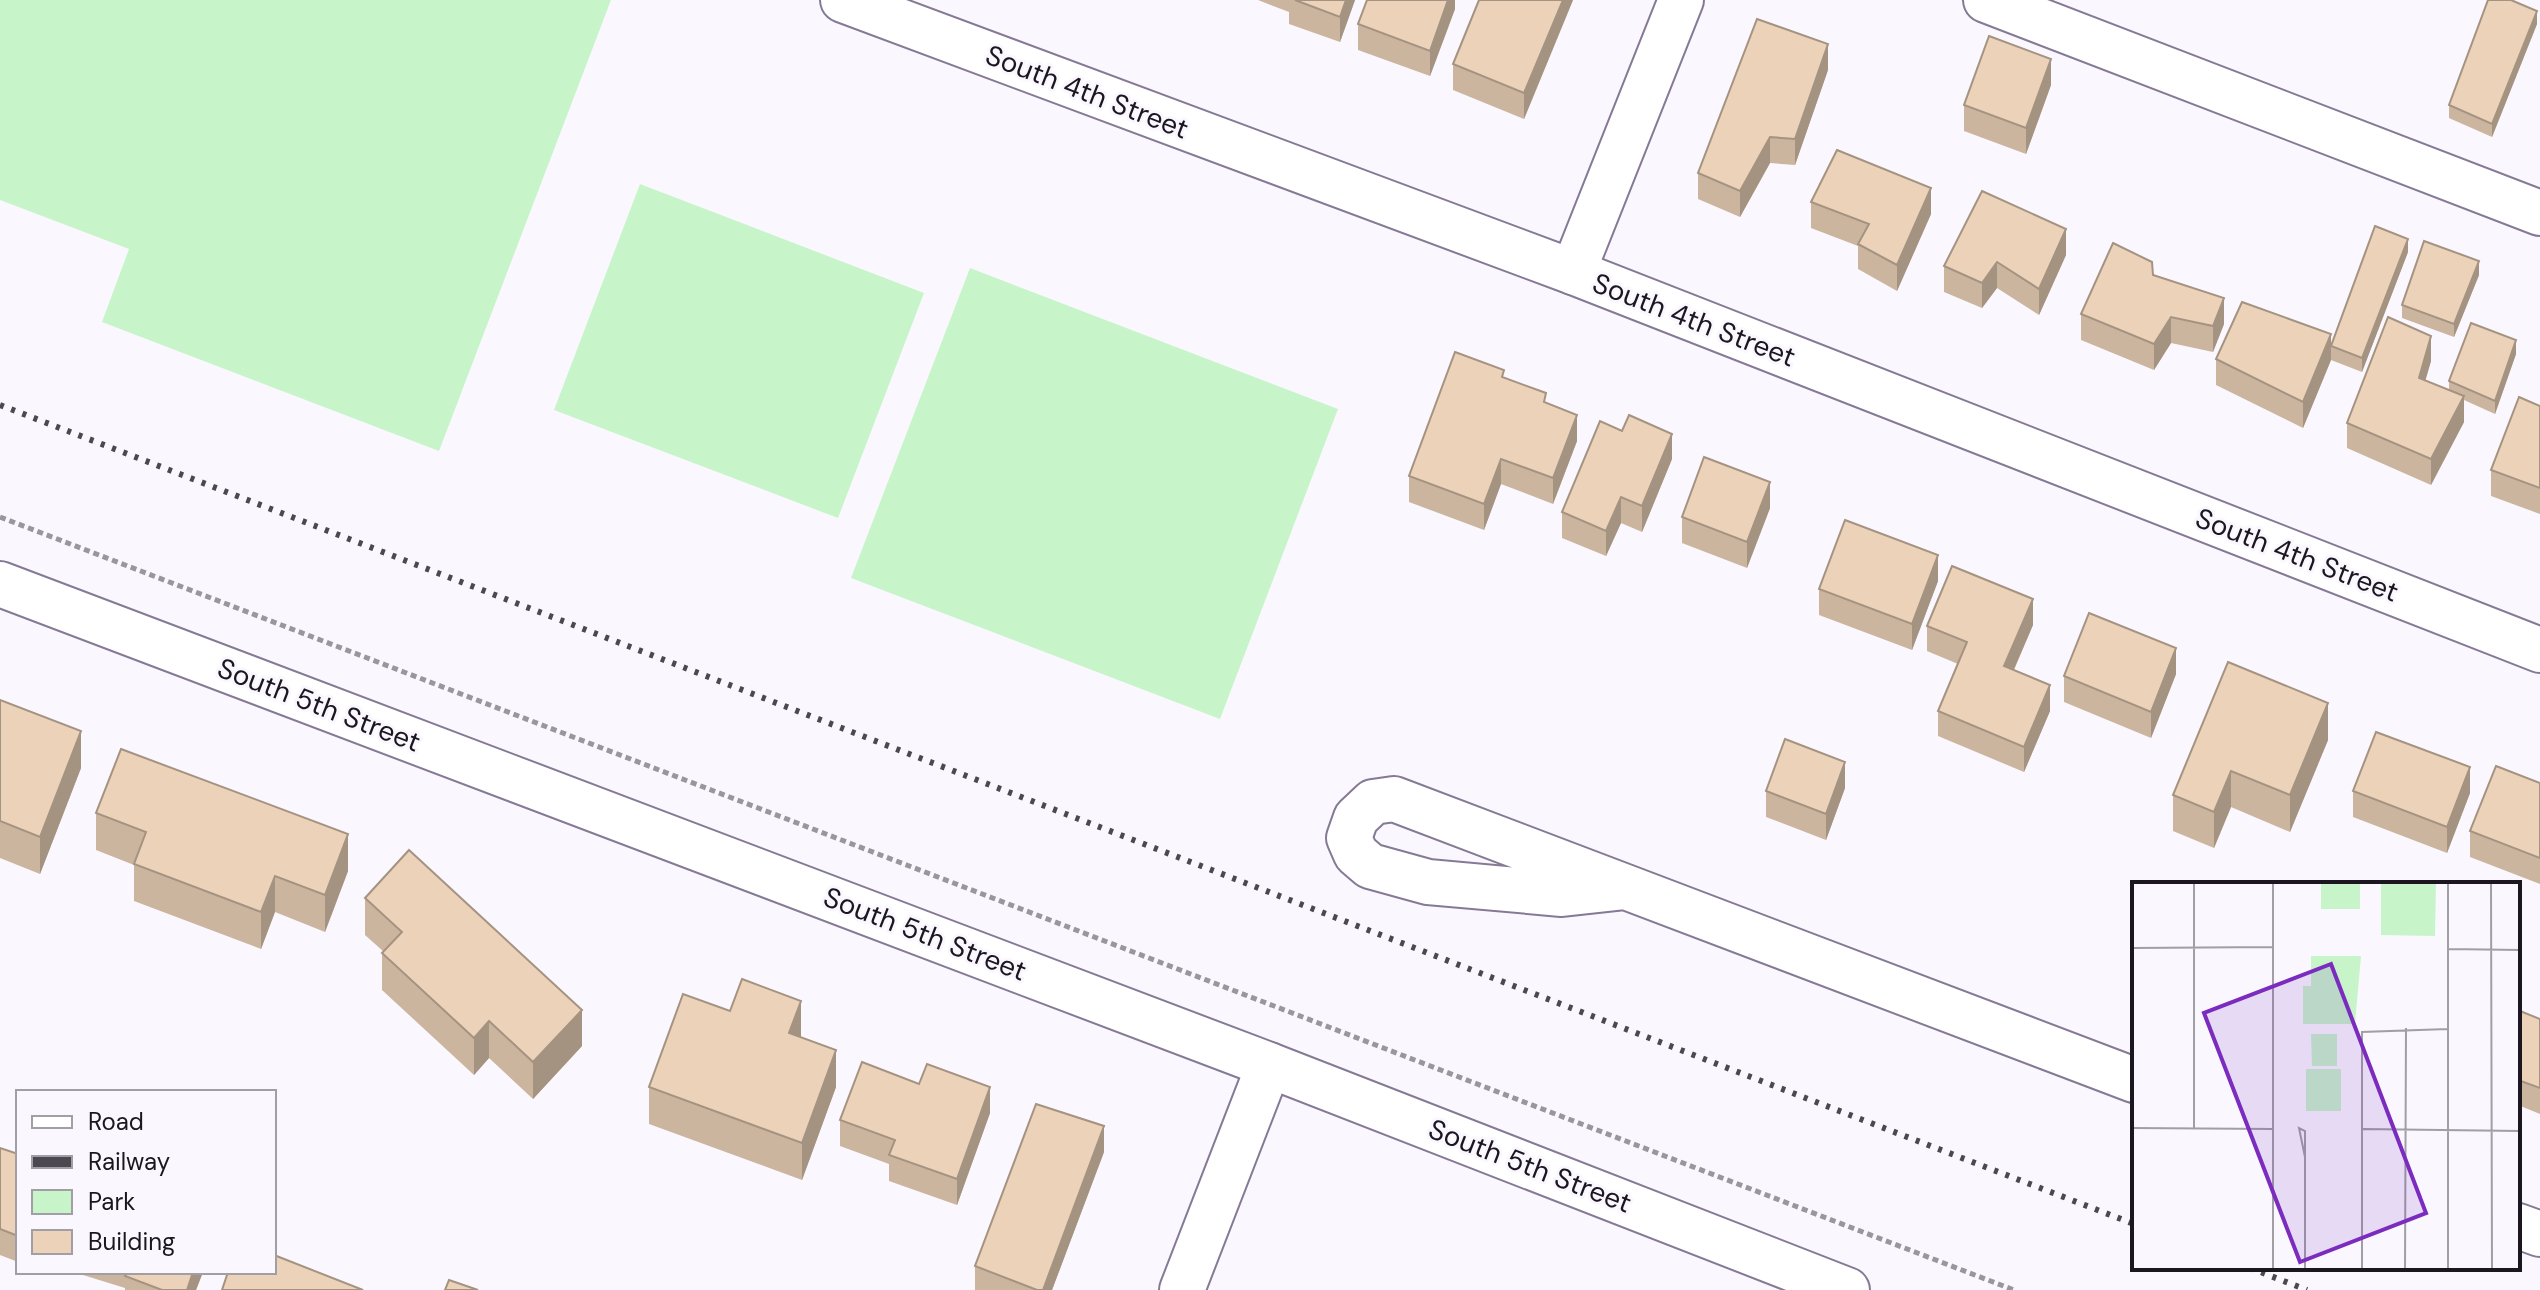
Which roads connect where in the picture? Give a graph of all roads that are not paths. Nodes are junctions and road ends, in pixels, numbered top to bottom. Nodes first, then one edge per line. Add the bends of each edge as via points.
1 (843, 0) edge
2 (1681, 0) edge
3 (1986, 0) edge
4 (2540, 213) edge
5 (1573, 272) junction
6 (0, 584) edge
7 (2540, 650) edge
8 (1626, 887) junction
9 (1269, 1065) junction
10 (2132, 1079) edge
11 (2520, 1227) edge
12 (2540, 1234) edge
13 (1182, 1290) edge
14 (1847, 1290) edge

1 - 5 street, South 4th Street
2 - 5 street
3 - 4 street
5 - 7 street, South 4th Street
6 - 9 street, South 5th Street
8 - 8 street via 1562,894 1428,882 1370,866 1349,838 1356,818 1373,802 1394,799
8 - 10 street
9 - 13 street
9 - 14 street, South 5th Street
11 - 12 street

